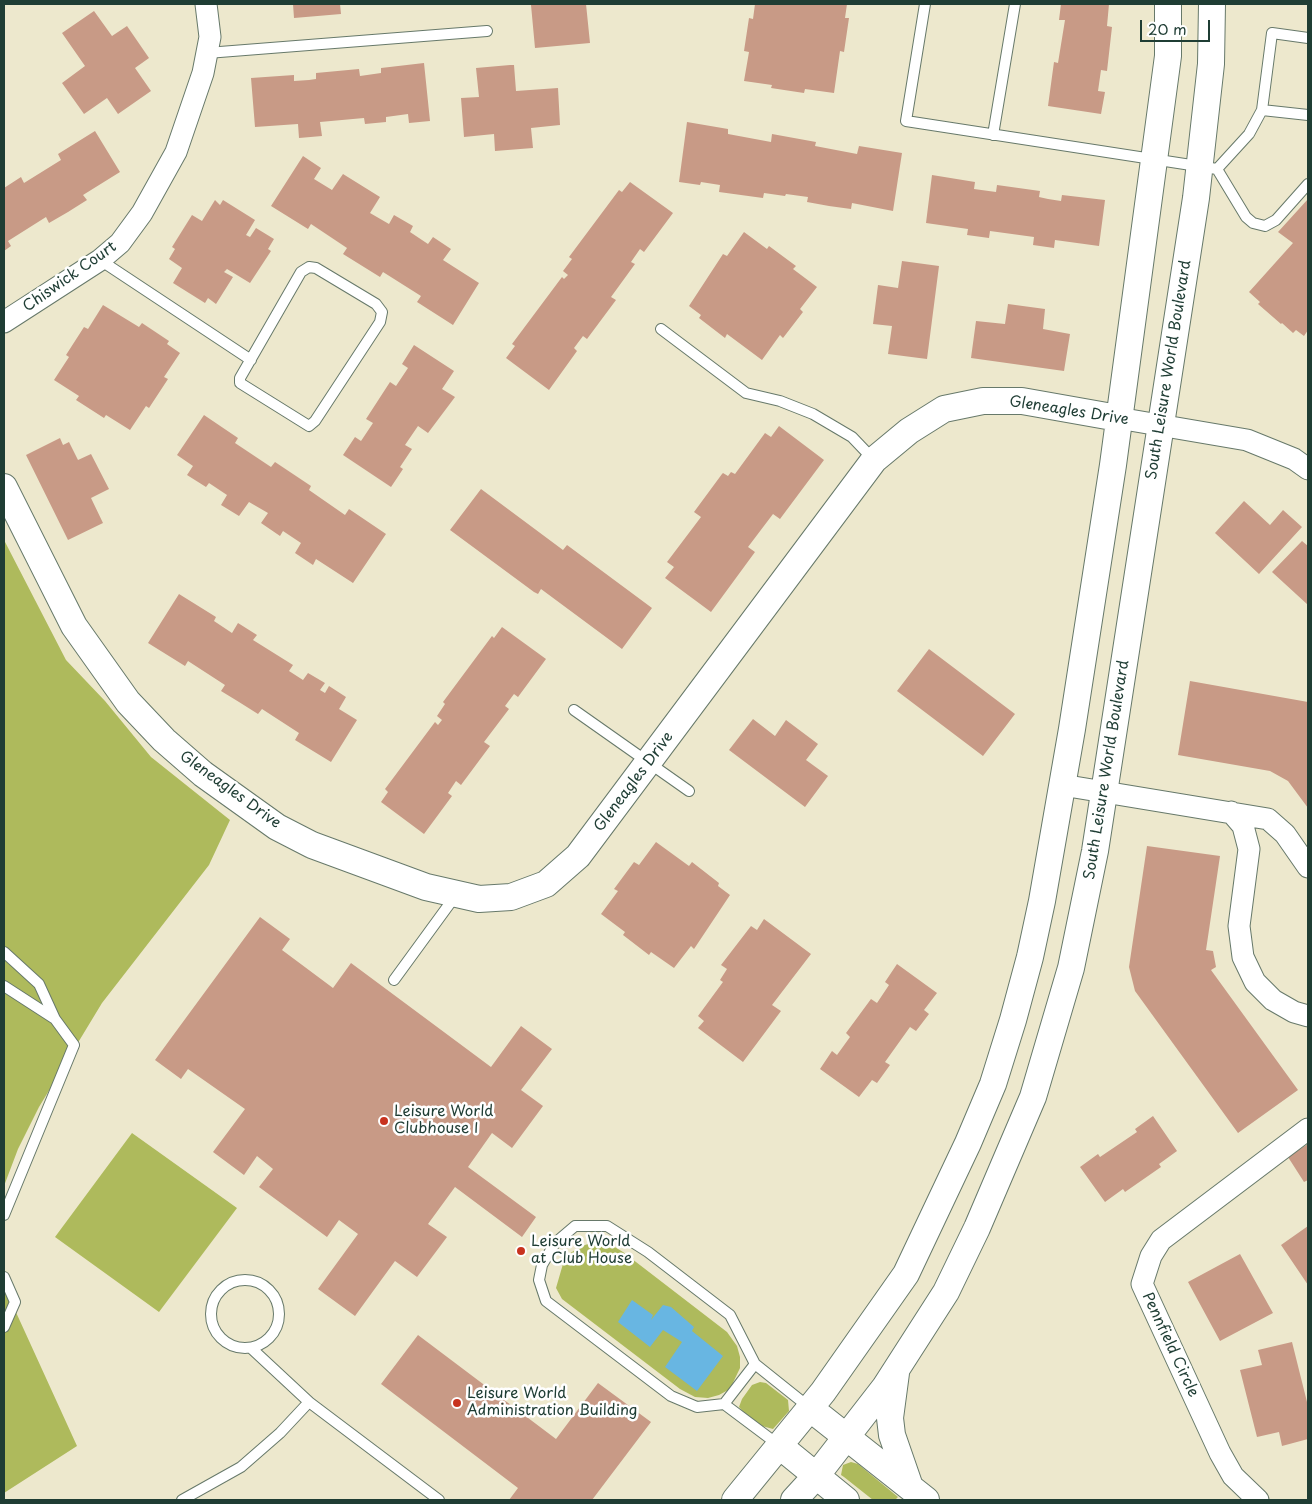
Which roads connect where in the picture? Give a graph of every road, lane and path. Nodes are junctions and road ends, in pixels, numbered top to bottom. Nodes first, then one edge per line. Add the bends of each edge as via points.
1 (206, 4) edge
2 (925, 4) edge
3 (1015, 4) edge
4 (1168, 4) edge
5 (1212, 4) edge
6 (487, 30) dead end
7 (1308, 38) edge
8 (207, 53) junction
9 (1262, 110) junction
10 (1308, 116) edge
11 (993, 134) junction
12 (1154, 159) junction
13 (1208, 167) junction
14 (1308, 184) edge
15 (100, 260) junction
16 (4, 322) edge
17 (661, 329) dead end
18 (251, 360) junction
19 (1118, 418) junction
20 (1161, 425) junction
21 (874, 460) junction
22 (1308, 469) edge
23 (4, 487) edge
24 (574, 710) dead end
25 (648, 763) junction
26 (1062, 785) junction
27 (689, 791) dead end
28 (1104, 792) junction
29 (1231, 812) junction
30 (1308, 867) edge
31 (457, 894) junction
32 (4, 952) edge
33 (394, 980) dead end
34 (4, 986) edge
35 (1308, 1016) edge
36 (56, 1019) junction
37 (1308, 1129) edge
38 (4, 1215) edge
39 (4, 1277) edge
40 (4, 1326) edge
41 (251, 1348) junction
42 (755, 1364) junction
43 (896, 1370) junction
44 (309, 1402) junction
45 (724, 1404) junction
46 (811, 1409) junction
47 (846, 1438) junction
48 (781, 1447) junction
49 (816, 1476) junction
50 (918, 1494) edge
51 (182, 1500) edge
52 (439, 1500) edge
53 (735, 1500) edge
54 (794, 1500) edge
55 (846, 1500) edge
56 (1258, 1500) edge

1 - 8 street, Chiswick Court via 210,38
2 - 11 lane via 906,121
3 - 11 lane
4 - 12 street via 1168,56
5 - 13 street, South Leisure World Boulevard
6 - 8 lane
7 - 9 lane via 1272,32
8 - 15 street, Chiswick Court via 176,152 120,244
9 - 10 lane
9 - 13 lane via 1249,134
11 - 12 lane
12 - 13 lane
12 - 19 street
13 - 14 lane via 1246,217 1265,226 1276,220
13 - 20 street, South Leisure World Boulevard
15 - 16 street, Chiswick Court
15 - 18 lane
17 - 21 lane via 746,392 813,414 852,437
18 - 18 lane via 240,384 309,426 380,322 382,312 376,304 316,268 309,267 301,272
19 - 20 street, Gleneagles Drive
19 - 21 street, Gleneagles Drive via 1022,401 983,401 944,409 909,431
19 - 26 street
20 - 22 street, Gleneagles Drive via 1247,440 1294,458
20 - 28 street, South Leisure World Boulevard
21 - 25 street, Gleneagles Drive
23 - 31 street, Gleneagles Drive via 74,626 128,702 164,740 203,774 277,827 312,845 426,887
24 - 25 lane
25 - 27 lane
25 - 31 street, Gleneagles Drive via 578,856 546,884 511,897 479,898
26 - 28 street
26 - 46 street via 1030,957 993,1084 906,1274
28 - 29 street
28 - 43 street, South Leisure World Boulevard via 1071,968 1033,1096 981,1220 950,1284
29 - 30 street via 1268,819 1285,834
29 - 35 street via 1243,826 1249,849 1239,926 1243,958 1255,982 1273,1000
31 - 33 lane
32 - 36 lane via 39,984
34 - 36 lane
36 - 38 lane via 74,1045
37 - 56 street, Pennfield Circle via 1161,1240 1151,1256 1142,1284 1232,1476
39 - 40 lane via 15,1302
41 - 41 lane via 270,1338 279,1319 279,1308 275,1297 260,1283 238,1280 218,1293 210,1315 219,1337 239,1348
41 - 44 lane
42 - 45 lane
42 - 45 lane via 730,1315 648,1252 607,1226 575,1226 555,1243 542,1265 539,1280 546,1301 670,1396 697,1406
42 - 46 lane
43 - 47 street, South Leisure World Boulevard
43 - 50 street via 890,1418 892,1435
44 - 51 lane via 242,1467
44 - 52 lane
45 - 48 lane
46 - 47 street
46 - 48 street
47 - 49 street, South Leisure World Boulevard
47 - 50 street
48 - 49 street
48 - 53 street
49 - 54 street, South Leisure World Boulevard
49 - 55 street

